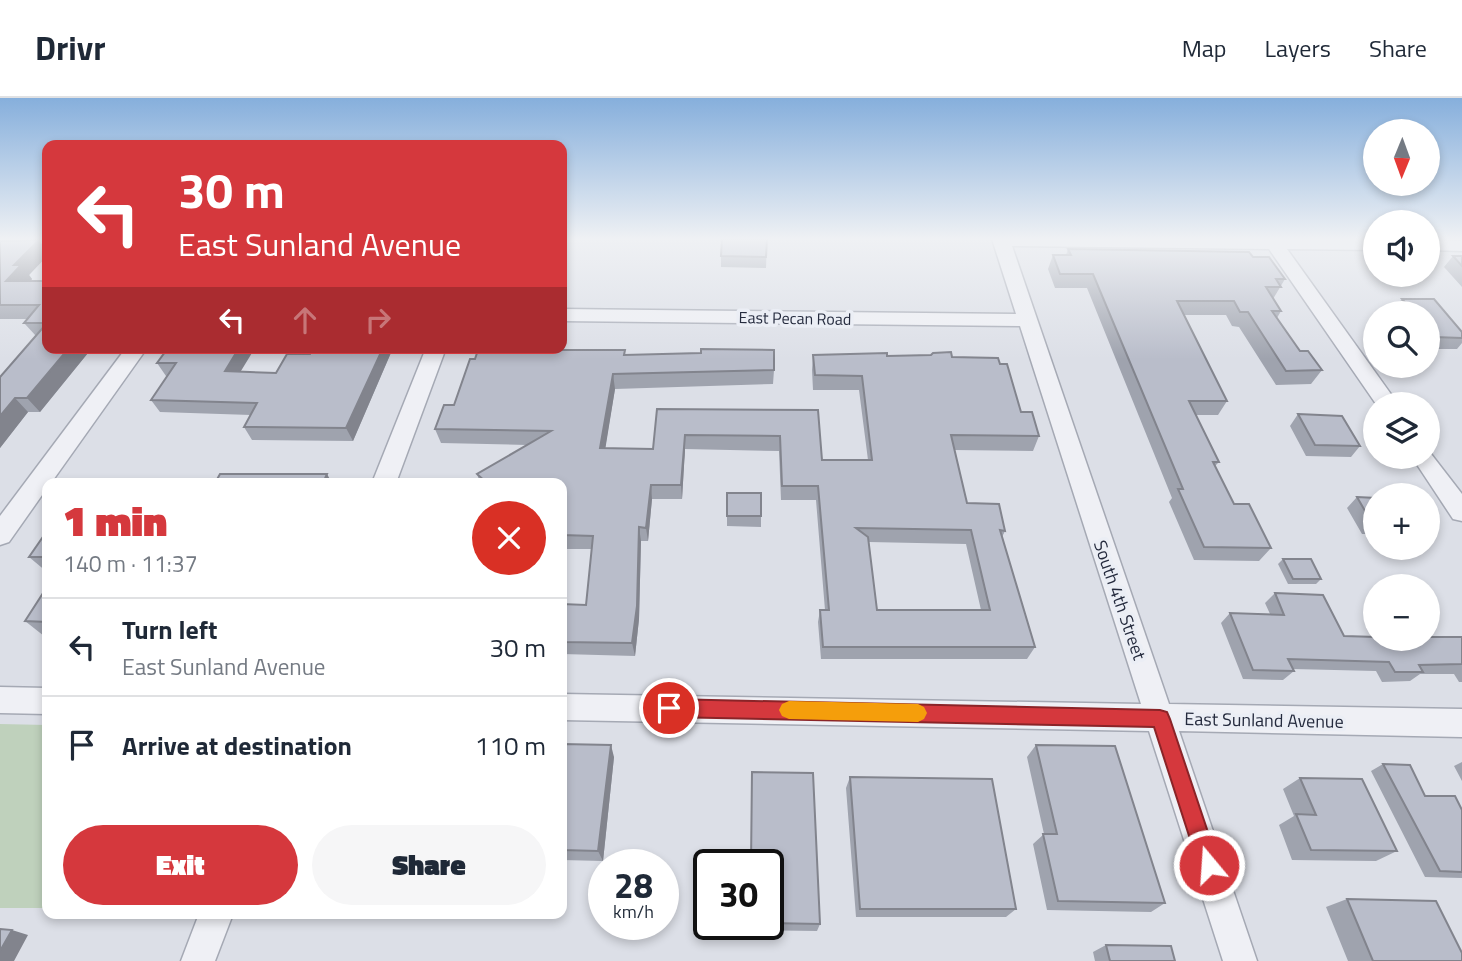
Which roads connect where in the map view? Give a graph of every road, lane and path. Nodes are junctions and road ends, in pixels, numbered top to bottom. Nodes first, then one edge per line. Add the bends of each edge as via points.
1 (1015, 279) edge
2 (1300, 279) edge
3 (567, 315) edge
4 (1028, 320) junction
5 (133, 354) edge
6 (434, 354) edge
7 (1379, 392) edge
8 (1432, 469) edge
9 (386, 478) edge
10 (1462, 512) edge
11 (0, 535) edge
12 (0, 700) edge
13 (42, 701) edge
14 (567, 707) edge
15 (1160, 719) junction
16 (1462, 723) edge
17 (214, 919) edge
18 (198, 961) edge
19 (1240, 961) edge

1 - 4 street, South 4th Street
2 - 7 street
3 - 4 street, East Pecan Road
4 - 15 street, South 4th Street
5 - 11 street
6 - 9 street
8 - 10 street
12 - 13 street
14 - 15 street, East Sunland Avenue
15 - 16 street, East Sunland Avenue
15 - 19 street, South 4th Street
17 - 18 street

